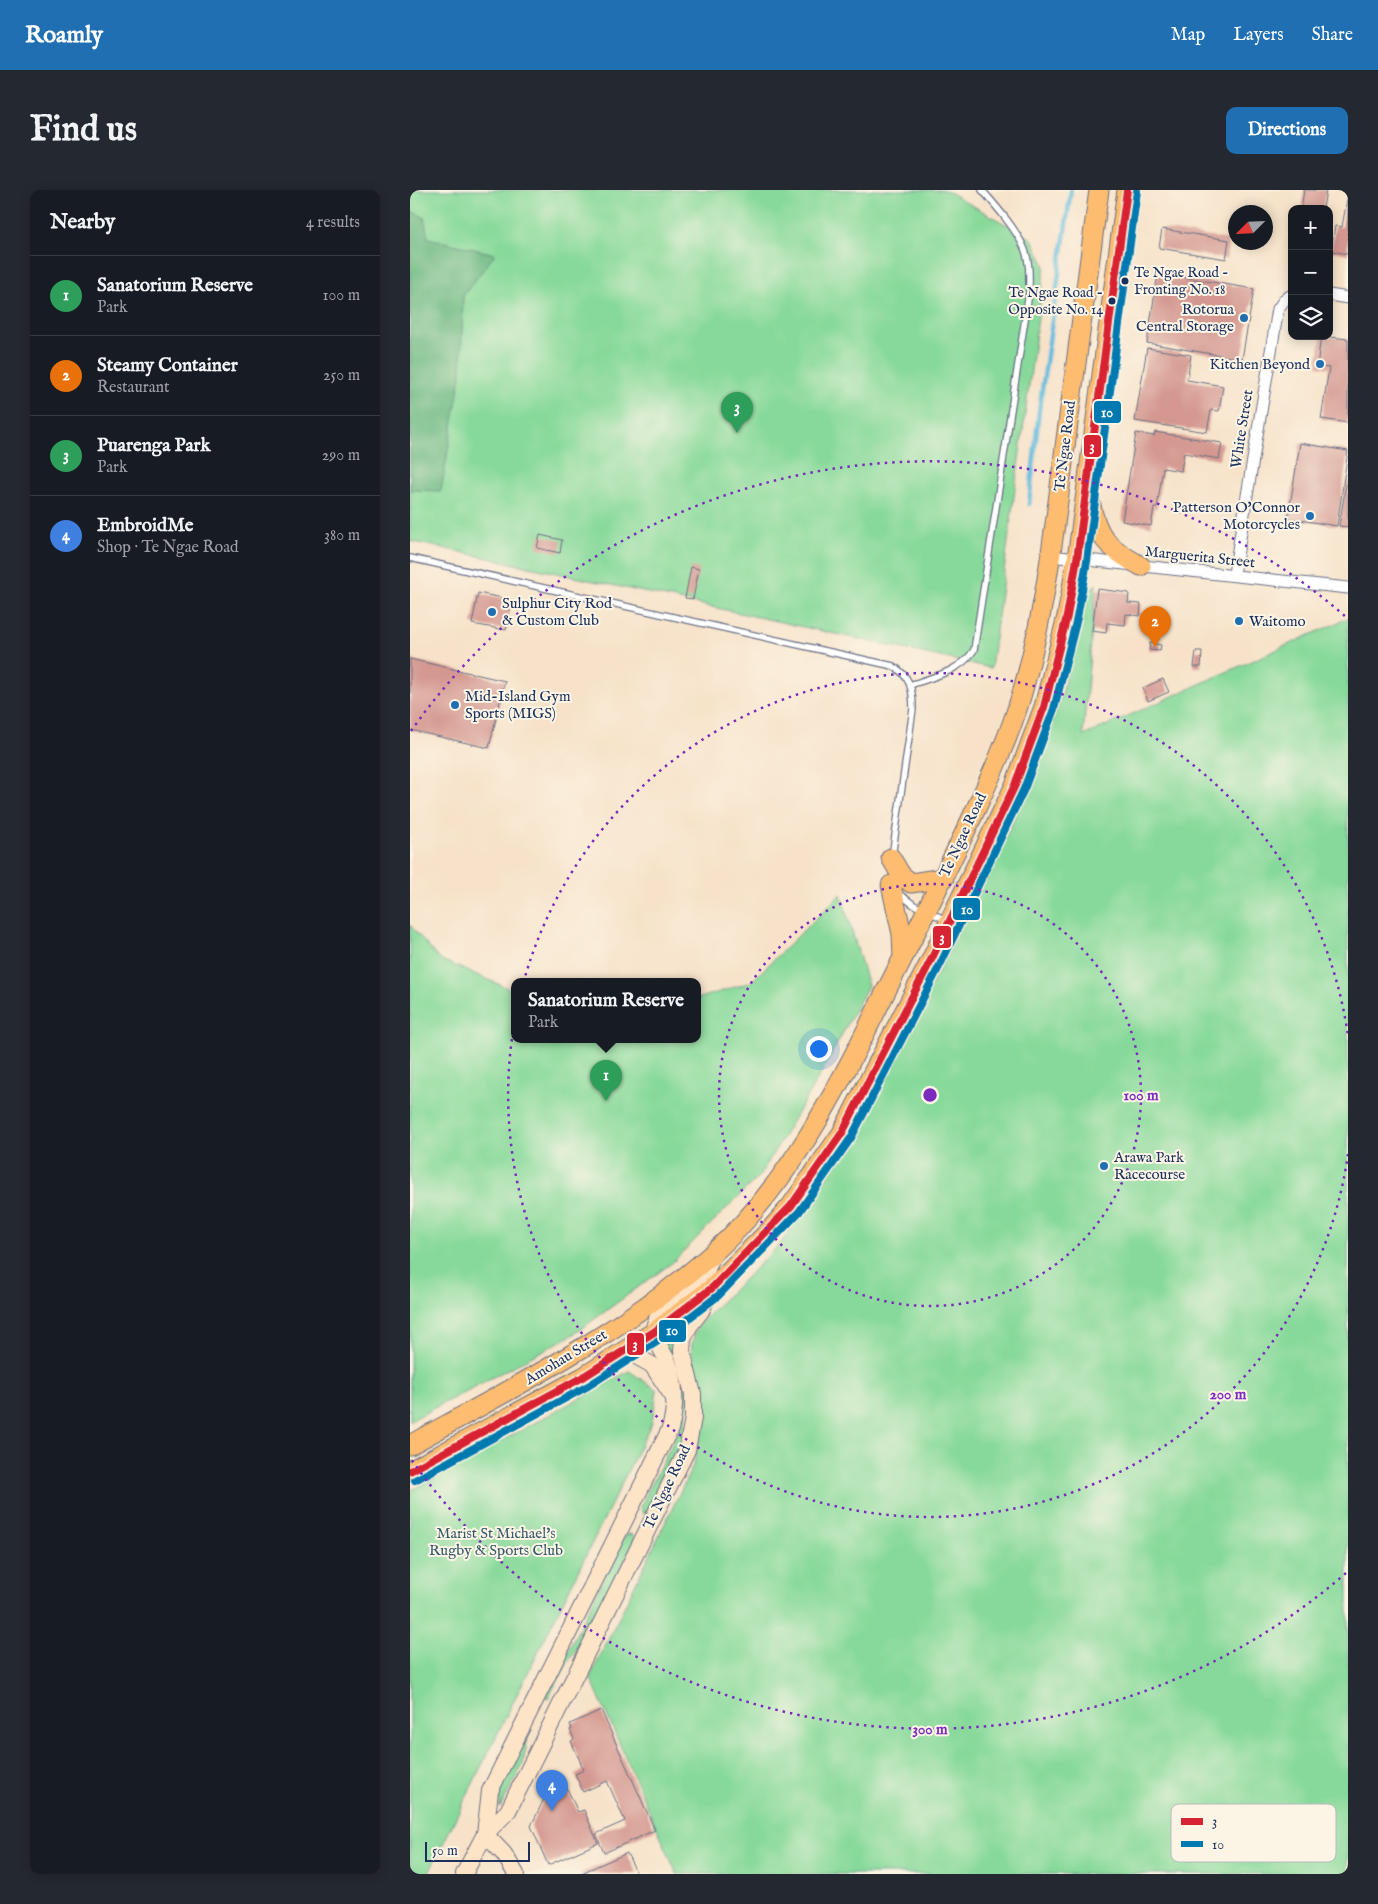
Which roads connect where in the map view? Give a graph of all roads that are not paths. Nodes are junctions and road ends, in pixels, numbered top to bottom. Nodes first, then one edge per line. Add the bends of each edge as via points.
1 (982, 190) edge
2 (1099, 190) edge
3 (1127, 190) edge
4 (1333, 296) edge
5 (1288, 297) edge
6 (1348, 298) edge
7 (1087, 486) junction
8 (1050, 556) junction
9 (410, 558) edge
10 (1077, 559) junction
11 (1140, 566) junction
12 (1234, 574) junction
13 (1348, 588) edge
14 (910, 684) junction
15 (890, 862) joint
16 (944, 878) junction
17 (890, 882) joint
18 (927, 912) junction
19 (949, 921) junction
20 (903, 958) junction
21 (713, 1253) junction
22 (712, 1288) junction
23 (654, 1332) junction
24 (625, 1350) junction
25 (674, 1399) junction
26 (410, 1445) edge
27 (410, 1471) edge
28 (626, 1518) junction
29 (647, 1530) junction
30 (533, 1703) junction
31 (556, 1713) junction
32 (485, 1834) junction
33 (464, 1874) edge
34 (516, 1874) edge

1 - 14 lane via 1000,210 1025,249 1029,265 1029,293 974,650 970,657 943,674
2 - 8 main road, Te Ngae Road
3 - 7 main road, Te Ngae Road
4 - 6 street
5 - 12 street, White Street via 1278,309
7 - 10 main road, Te Ngae Road
7 - 11 main road via 1093,521 1103,540
8 - 10 street, Marguerita Street
8 - 16 main road, Te Ngae Road via 1041,612 1019,703 992,774
9 - 14 lane via 884,662 901,671
10 - 11 street, Marguerita Street
10 - 19 main road, Te Ngae Road via 1065,625 1030,747
11 - 12 street, Marguerita Street
12 - 13 street, Marguerita Street
14 - 15 lane via 913,708
15 - 16 main road via 911,883
16 - 18 main road, Te Ngae Road
17 - 18 lane via 905,899
17 - 20 main road via 902,934
18 - 19 lane
18 - 20 main road, Te Ngae Road
19 - 22 main road, Te Ngae Road via 842,1133 791,1206
20 - 21 main road, Te Ngae Road via 819,1116 762,1202
21 - 23 street, Te Ngae Road via 702,1278 663,1309
21 - 26 main road, Amohau Street via 646,1306 563,1361
22 - 23 main road, Amohau Street
22 - 29 street, Te Ngae Road via 683,1339 693,1418 687,1450
23 - 24 main road, Amohau Street
23 - 25 street, Te Ngae Road via 668,1363
24 - 25 street via 652,1365
24 - 27 main road, Amohau Street via 583,1377
25 - 28 street, Te Ngae Road via 670,1429
28 - 29 street
28 - 30 street, Te Ngae Road
29 - 31 street, Te Ngae Road
30 - 31 street
30 - 32 street, Te Ngae Road via 490,1791
31 - 32 street, Te Ngae Road via 508,1811
32 - 33 street, Te Ngae Road
32 - 34 street via 504,1854

